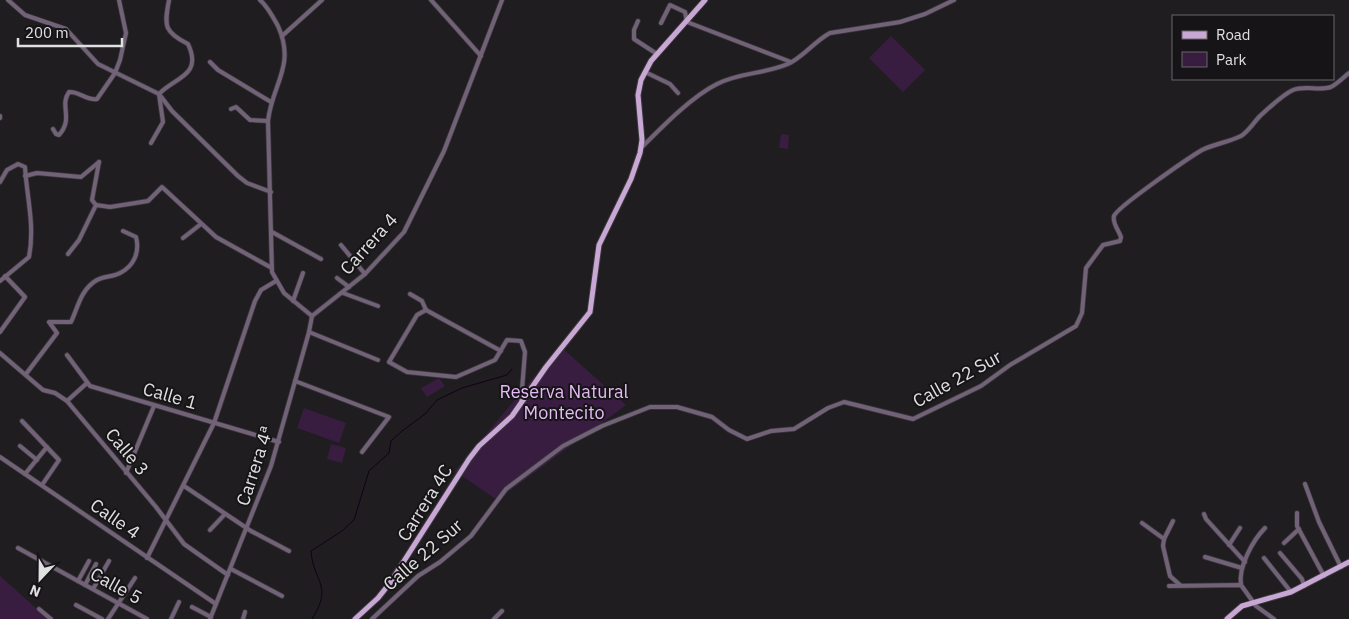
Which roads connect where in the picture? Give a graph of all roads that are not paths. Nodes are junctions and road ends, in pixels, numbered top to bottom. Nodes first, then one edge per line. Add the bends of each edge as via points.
1 (8, 0) edge
2 (119, 0) edge
3 (169, 0) edge
4 (260, 0) edge
5 (322, 0) edge
6 (431, 0) edge
7 (502, 0) edge
8 (705, 0) edge
9 (954, 0) edge
10 (638, 21) dead end
11 (686, 22) junction
12 (661, 23) dead end
13 (282, 36) junction
14 (657, 54) junction
15 (481, 56) junction
16 (210, 62) dead end
17 (791, 62) junction
18 (644, 72) junction
19 (1349, 72) edge
20 (115, 73) junction
21 (678, 93) dead end
22 (158, 94) junction
23 (271, 102) junction
24 (232, 109) dead end
25 (268, 121) junction
26 (53, 130) dead end
27 (151, 143) dead end
28 (640, 149) junction
29 (25, 176) junction
30 (0, 182) edge
31 (271, 192) junction
32 (96, 205) junction
33 (201, 224) junction
34 (123, 231) dead end
35 (272, 232) junction
36 (183, 238) dead end
37 (341, 245) dead end
38 (68, 254) dead end
39 (322, 259) dead end
40 (270, 267) junction
41 (303, 274) dead end
42 (365, 274) junction
43 (5, 276) junction
44 (337, 278) dead end
45 (0, 281) edge
46 (276, 282) junction
47 (349, 287) junction
48 (343, 293) junction
49 (410, 294) dead end
50 (293, 301) junction
51 (378, 306) dead end
52 (426, 310) junction
53 (312, 316) junction
54 (0, 332) edge
55 (309, 332) junction
56 (501, 351) junction
57 (0, 353) edge
58 (67, 355) dead end
59 (378, 360) dead end
60 (26, 374) junction
61 (295, 382) junction
62 (87, 383) junction
63 (67, 402) junction
64 (520, 403) junction
65 (154, 406) junction
66 (22, 422) dead end
67 (214, 423) junction
68 (279, 442) junction
69 (20, 446) dead end
70 (47, 447) junction
71 (362, 452) dead end
72 (0, 457) edge
73 (37, 460) junction
74 (126, 473) junction
75 (25, 474) junction
76 (1305, 484) dead end
77 (42, 485) junction
78 (184, 486) junction
79 (1297, 513) dead end
80 (224, 514) junction
81 (1204, 514) dead end
82 (1173, 521) dead end
83 (165, 522) junction
84 (1142, 523) dead end
85 (249, 528) junction
86 (1240, 528) dead end
87 (1265, 528) dead end
88 (1299, 529) junction
89 (210, 530) dead end
90 (1164, 539) junction
91 (1284, 543) dead end
92 (1230, 545) junction
93 (18, 548) dead end
94 (289, 551) dead end
95 (1280, 553) dead end
96 (1205, 557) dead end
97 (147, 558) junction
98 (1264, 558) dead end
99 (89, 561) dead end
100 (110, 561) dead end
101 (1245, 562) junction
102 (1349, 562) edge
103 (96, 564) dead end
104 (1341, 567) junction
105 (1242, 568) junction
106 (231, 569) junction
107 (228, 575) junction
108 (1324, 576) junction
109 (135, 578) dead end
110 (78, 581) junction
111 (85, 585) junction
112 (1180, 585) junction
113 (1241, 585) junction
114 (1169, 586) dead end
115 (1304, 586) junction
116 (94, 589) junction
117 (1291, 592) junction
118 (282, 596) dead end
119 (118, 602) junction
120 (179, 602) dead end
121 (1252, 602) junction
122 (216, 604) junction
123 (76, 605) dead end
124 (192, 607) dead end
125 (40, 608) dead end
126 (502, 611) dead end
127 (245, 612) dead end
128 (211, 618) edge
129 (1229, 618) edge
130 (51, 619) edge
131 (102, 619) edge
132 (108, 619) edge
133 (147, 619) edge
134 (171, 619) edge
135 (243, 619) edge
136 (355, 619) edge
137 (372, 619) edge
138 (494, 619) edge
139 (1274, 619) edge

1 - 20 street via 25,15 61,25 98,64
2 - 20 street via 126,33
3 - 22 street via 165,20 173,36 188,44 193,54 190,69 183,78
4 - 13 street
5 - 13 street
6 - 15 street
7 - 15 street, Carrera 4
8 - 11 main road
9 - 17 street via 900,22 830,33
10 - 14 street via 634,39
11 - 12 street via 685,12 670,5
11 - 14 main road
11 - 17 street
13 - 23 street via 286,52 284,65 278,90
14 - 18 main road
15 - 42 street, Carrera 4 via 444,151 404,232
16 - 23 street
17 - 28 street via 774,70 738,76 716,84 690,102
18 - 21 street via 670,84
18 - 28 main road, Carrera 4C via 638,95
19 - 137 street, Calle 22 Sur via 1330,87 1291,91 1242,135 1201,151 1126,202 1114,216 1120,241 1103,246 1086,268 1082,312 1076,326 981,386 913,419 844,402 794,429 772,431 747,440 712,417 677,406 650,406 563,446 506,489 471,536 418,576
20 - 22 street
20 - 26 street via 97,98 92,100 69,92 65,101 67,124 59,135
22 - 27 street via 162,122
22 - 31 street via 238,176
23 - 25 street
24 - 25 street via 236,107 250,120
25 - 31 street
28 - 64 main road, Carrera 4C via 631,179 599,245 590,312
29 - 30 street via 25,168 18,164 7,170
29 - 32 street via 37,173 81,177 99,162 92,200
29 - 43 street via 33,226 30,251 26,260
31 - 35 street
32 - 33 street via 110,207 148,201 162,188
32 - 38 street via 79,240
33 - 36 street
33 - 40 street via 216,237
34 - 60 street via 136,237 139,249 131,264 120,273 97,280 81,295 72,321 49,322 57,333
35 - 39 street
35 - 40 street
37 - 42 street
40 - 46 street
41 - 50 street
42 - 47 street, Carrera 4
43 - 45 street
43 - 54 street via 25,297
44 - 47 street
46 - 50 street
46 - 67 street via 261,290 255,302
47 - 48 street, Carrera 4
48 - 51 street
48 - 53 street, Carrera 4
49 - 52 street via 422,301
50 - 53 street
52 - 56 street
52 - 56 street via 417,314 389,362 408,372 456,376 495,360
53 - 55 street, Carrera 4ª
55 - 59 street
55 - 61 street, Carrera 4ª
56 - 64 street via 508,340 521,341 524,345
57 - 60 street, Calle 3
58 - 62 street
60 - 63 street, Calle 3 via 43,390 55,393
61 - 68 street, Carrera 4ª
61 - 71 street via 389,417
62 - 63 street
62 - 65 street, Calle 1
63 - 74 street, Calle 3
64 - 136 main road, Carrera 4C via 512,416 469,459 390,583
65 - 67 street, Calle 1
65 - 74 street
66 - 70 street
67 - 68 street, Calle 1
67 - 78 street
68 - 85 street, Carrera 4ª
69 - 73 street
70 - 73 street
70 - 77 street via 59,460
72 - 75 street, Calle 4
73 - 75 street
74 - 83 street, Calle 3
75 - 77 street, Calle 4
76 - 104 street
77 - 97 street, Calle 4
78 - 80 street
78 - 83 street
79 - 88 street
80 - 85 street
80 - 89 street
81 - 92 street
82 - 90 street
83 - 97 street
83 - 107 street, Calle 3 via 184,544
84 - 90 street
85 - 94 street
85 - 106 street, Carrera 4ª
86 - 92 street
87 - 101 street
88 - 91 street
88 - 108 street
90 - 112 street via 1170,576
92 - 101 street
93 - 110 street, Calle 5
95 - 115 street
96 - 105 street
97 - 122 street, Calle 4
98 - 117 street
99 - 110 street
100 - 116 street
101 - 105 street
102 - 104 main road
103 - 111 street
104 - 108 main road
105 - 113 street
106 - 107 street, Carrera 4ª
106 - 118 street
107 - 122 street, Carrera 4ª
108 - 115 main road
109 - 119 street
110 - 111 street, Calle 5
111 - 116 street, Calle 5
112 - 113 street
112 - 114 street
113 - 121 street
115 - 117 main road
116 - 119 street, Calle 5
117 - 121 main road
119 - 132 street
119 - 133 street, Calle 5
120 - 134 street
121 - 129 main road via 1233,611
121 - 139 street
122 - 128 street, Carrera 4ª
123 - 131 street
124 - 128 street
125 - 130 street
126 - 138 street
127 - 135 street

